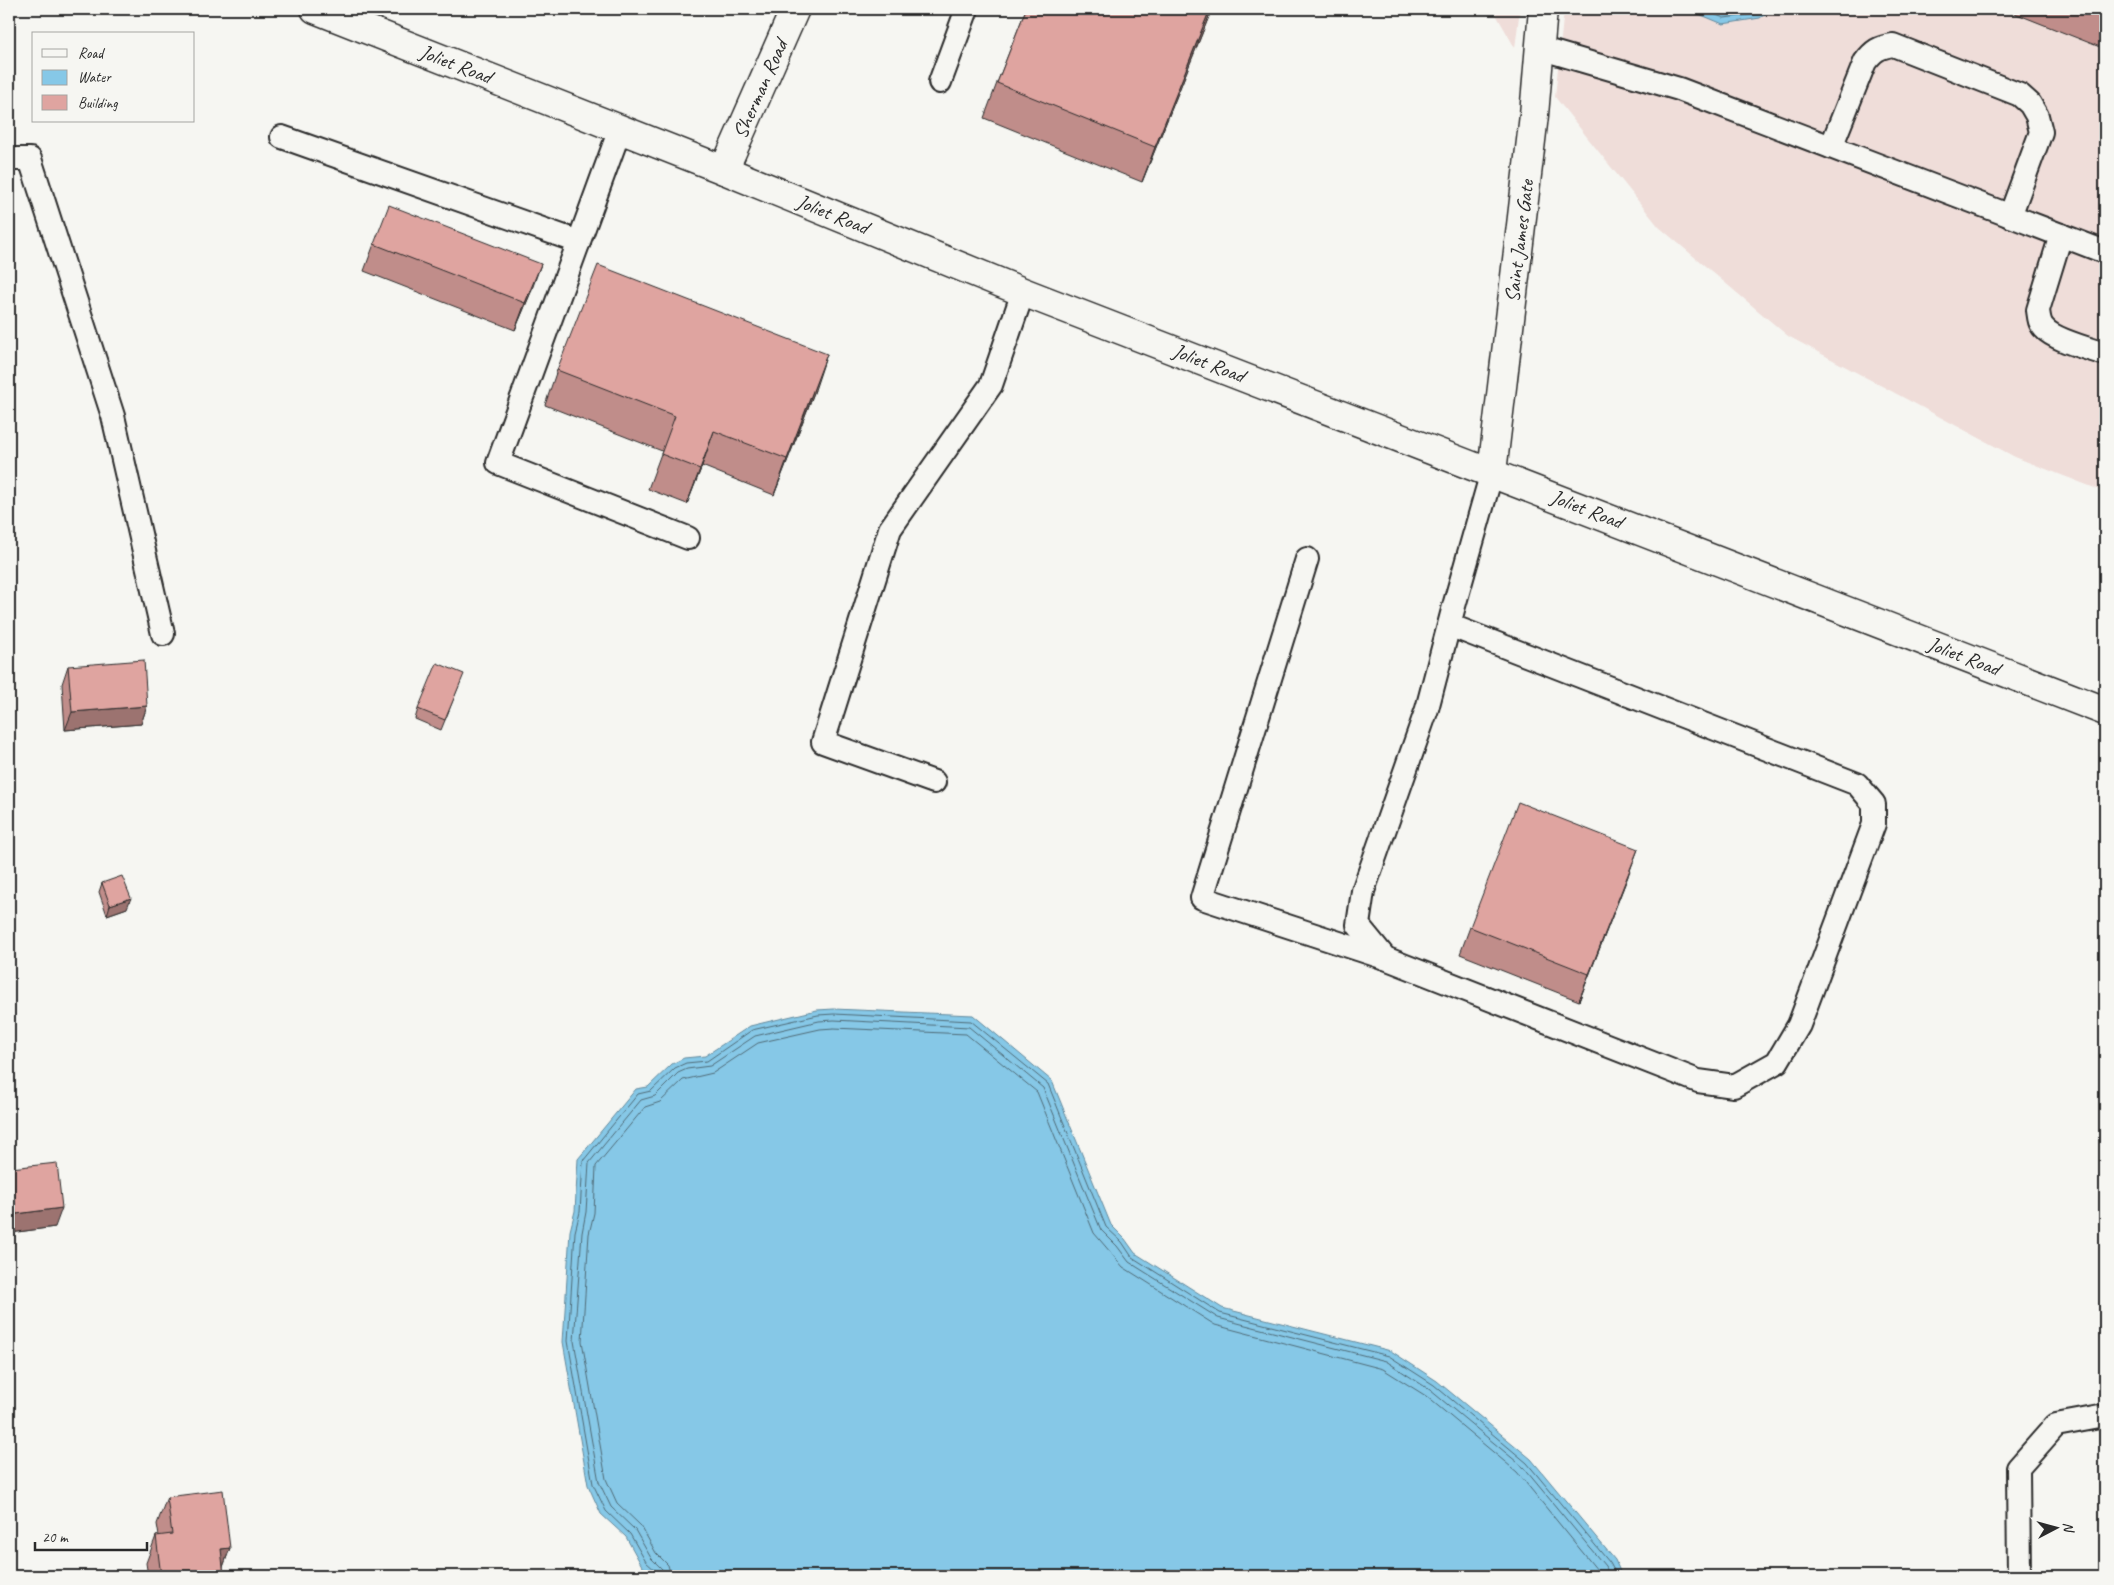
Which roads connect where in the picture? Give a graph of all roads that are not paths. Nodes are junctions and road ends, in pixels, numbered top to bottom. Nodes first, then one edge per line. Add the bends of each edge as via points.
1 (315, 9) edge
2 (795, 9) edge
3 (968, 9) edge
4 (1543, 9) edge
5 (1539, 48) junction
6 (940, 82) dead end
7 (620, 129) junction
8 (282, 137) dead end
9 (1831, 147) junction
10 (9, 159) edge
11 (724, 170) junction
12 (2010, 216) junction
13 (2061, 235) junction
14 (579, 242) junction
15 (2105, 252) edge
16 (1023, 292) junction
17 (2105, 354) edge
18 (1492, 472) junction
19 (688, 538) dead end
20 (1307, 559) dead end
21 (1449, 625) junction
22 (162, 634) dead end
23 (2105, 711) edge
24 (934, 782) dead end
25 (1385, 958) junction
26 (2105, 1416) edge
27 (2019, 1576) edge

1 - 7 main road, Joliet Road
2 - 11 main road, Sherman Road
3 - 6 lane
4 - 5 main road, Saint James Gate
5 - 9 lane via 1679,90
5 - 18 main road, Saint James Gate
7 - 11 main road, Joliet Road
7 - 14 lane
8 - 14 lane
9 - 12 lane
9 - 12 lane via 1865,62 1882,46 1893,45 2020,95 2030,104 2041,132
10 - 22 lane via 30,159 113,416
11 - 16 main road, Joliet Road
12 - 13 lane
13 - 15 lane
13 - 17 lane via 2038,310 2039,321 2055,336
14 - 19 lane via 498,464
16 - 18 main road, Joliet Road
16 - 24 lane via 990,385 890,530 823,742
18 - 21 lane
18 - 23 main road, Joliet Road
20 - 25 lane via 1202,898
21 - 25 lane via 1427,709 1362,891 1358,925
21 - 25 lane via 1857,784 1874,804 1874,824 1799,1025 1777,1062 1734,1086 1698,1081
26 - 27 lane via 2056,1425 2018,1468

